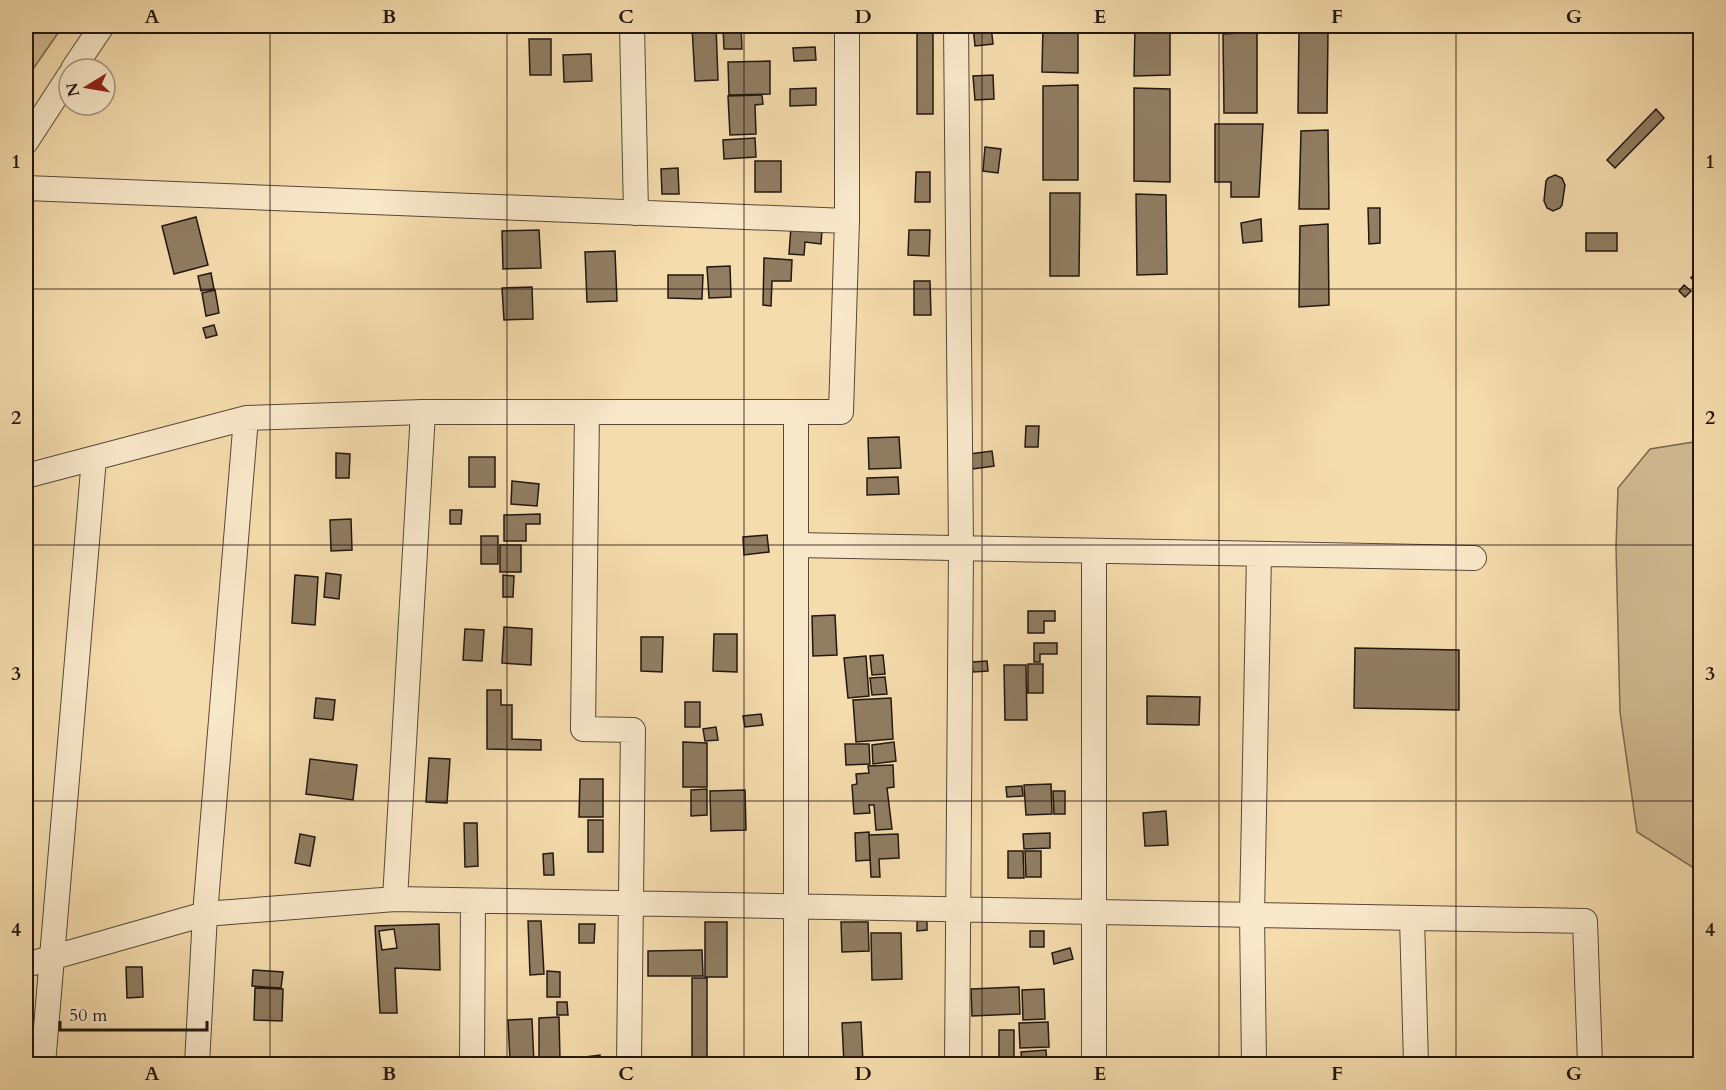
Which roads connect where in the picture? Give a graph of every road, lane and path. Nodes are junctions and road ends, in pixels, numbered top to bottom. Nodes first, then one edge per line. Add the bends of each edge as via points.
1 (102, 26) edge
2 (632, 26) edge
3 (847, 26) edge
4 (956, 26) edge
5 (82, 57) edge
6 (57, 94) edge
7 (26, 142) edge
8 (26, 188) edge
9 (636, 213) junction
10 (847, 221) junction
11 (423, 412) junction
12 (587, 412) junction
13 (796, 412) junction
14 (246, 418) junction
15 (94, 458) junction
16 (26, 476) edge
17 (796, 545) junction
18 (961, 548) junction
19 (1094, 550) junction
20 (1259, 554) junction
21 (1474, 558) dead end
22 (395, 900) junction
23 (473, 901) junction
24 (631, 904) junction
25 (796, 907) junction
26 (958, 910) junction
27 (1094, 912) junction
28 (205, 914) junction
29 (1252, 915) junction
30 (1412, 918) junction
31 (52, 957) junction
32 (26, 965) edge
33 (43, 1065) edge
34 (197, 1065) edge
35 (472, 1065) edge
36 (629, 1065) edge
37 (796, 1065) edge
38 (957, 1065) edge
39 (1094, 1065) edge
40 (1254, 1065) edge
41 (1416, 1065) edge
42 (1590, 1065) edge

1 - 5 street
2 - 9 street
3 - 10 street
4 - 18 street
6 - 7 street
8 - 9 street
9 - 10 street
10 - 13 street via 841,411
11 - 12 street
11 - 14 street
11 - 22 street
12 - 13 street
12 - 24 street via 583,729 633,730
13 - 17 street
14 - 15 street
14 - 28 street
15 - 16 street
15 - 31 street
17 - 18 street
17 - 25 street
18 - 19 street
18 - 26 street
19 - 20 street
19 - 27 street
20 - 21 street
20 - 29 street
22 - 23 street
22 - 28 street
23 - 24 street
23 - 35 street
24 - 25 street
24 - 36 street
25 - 26 street
25 - 37 street
26 - 27 street
26 - 38 street
27 - 29 street
27 - 39 street
28 - 31 street
28 - 34 street
29 - 30 street
29 - 40 street
30 - 41 street
30 - 42 street via 1585,921
31 - 32 street
31 - 33 street

